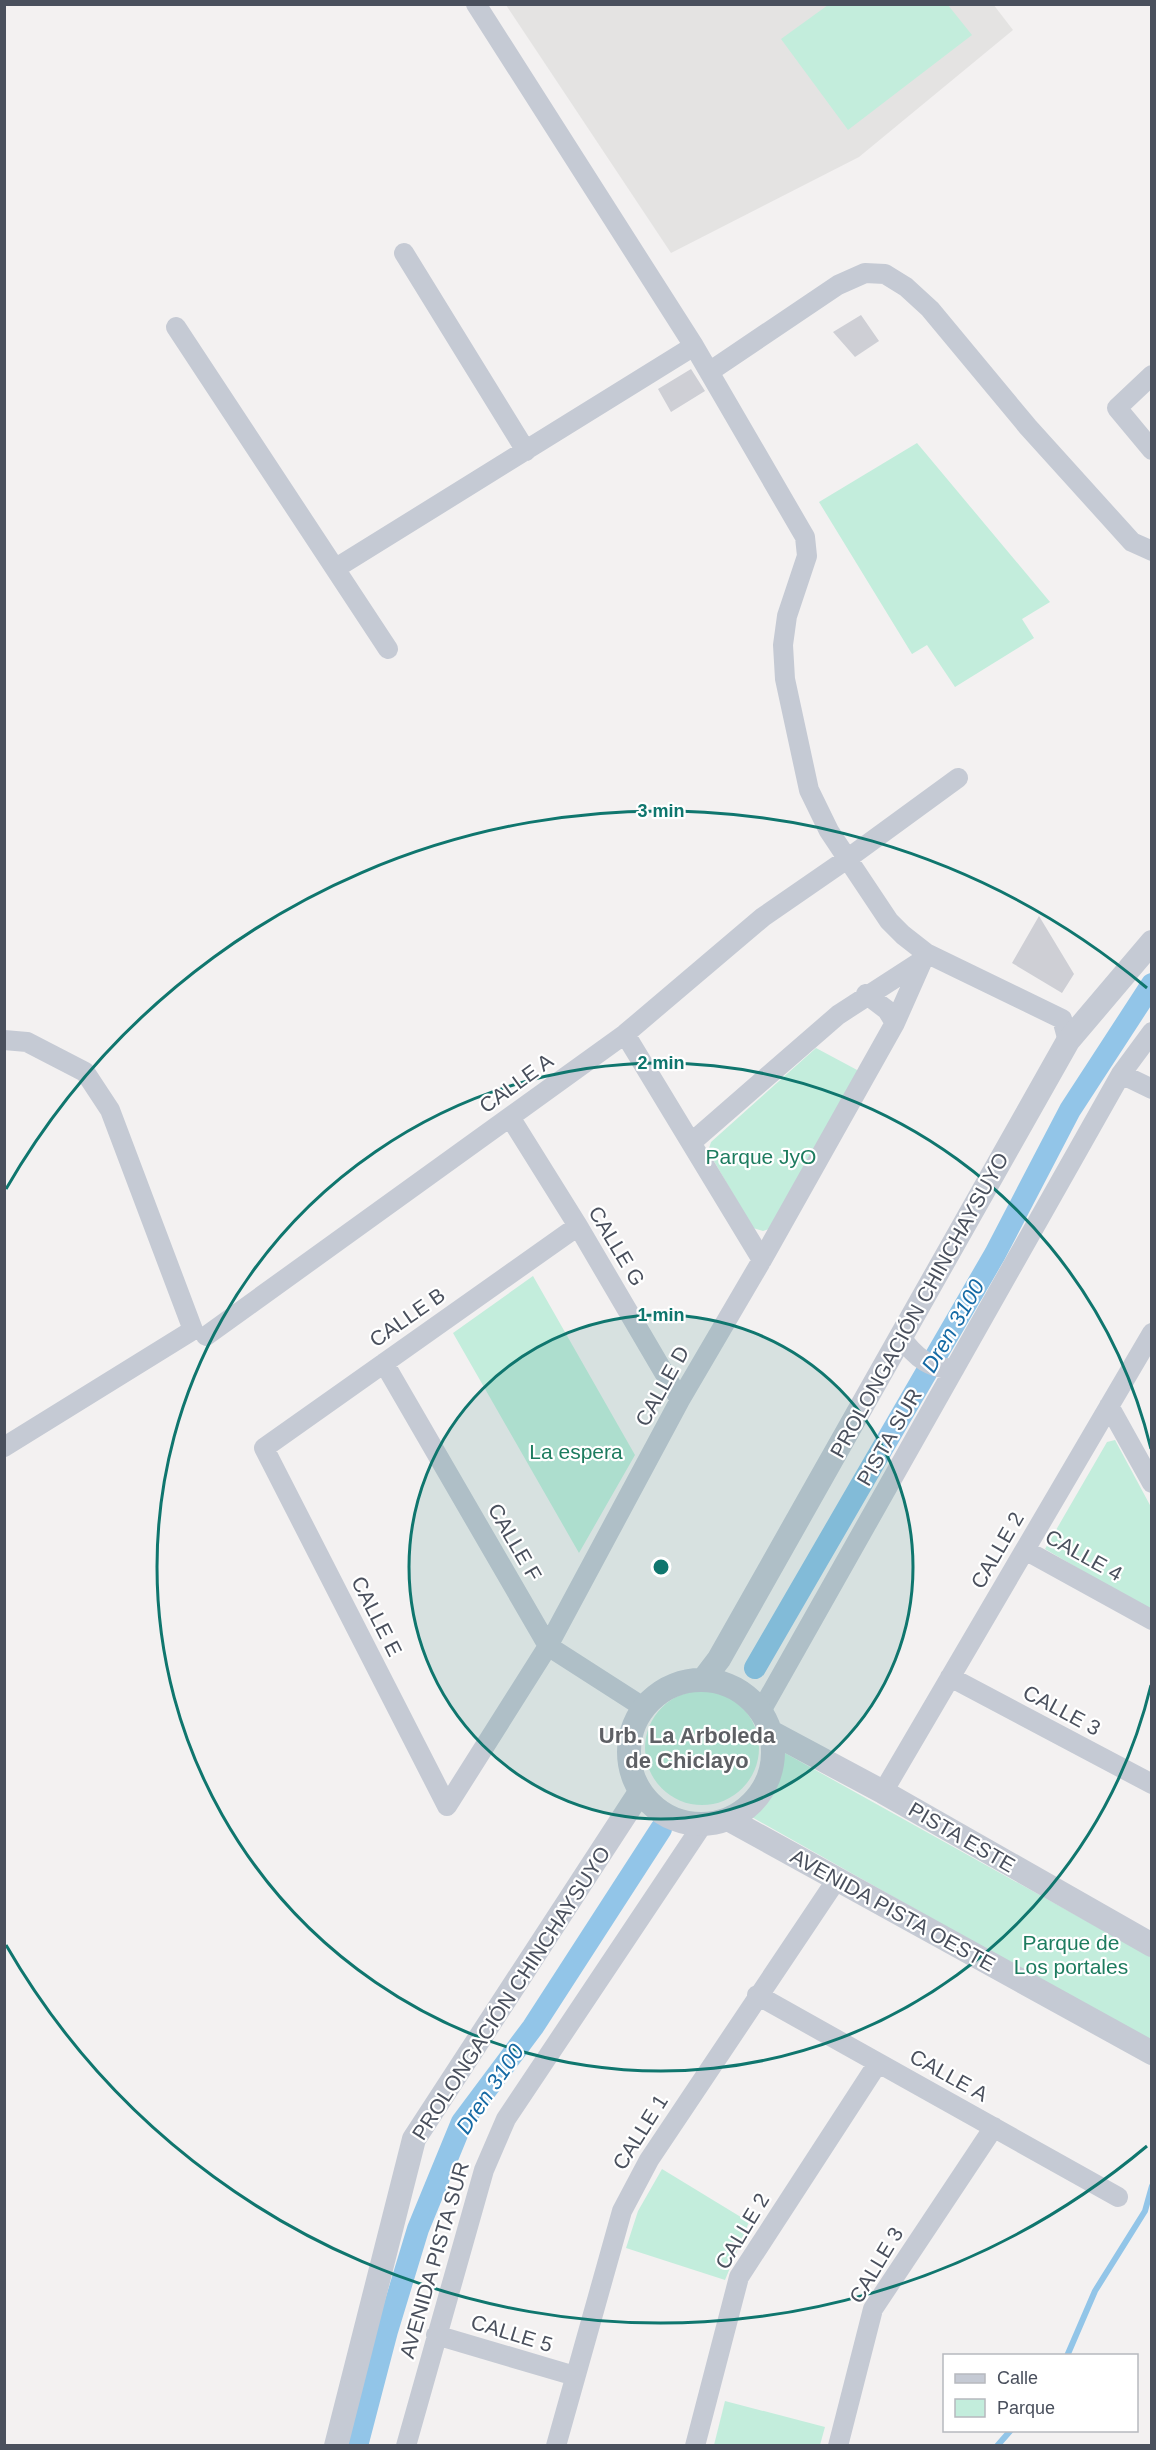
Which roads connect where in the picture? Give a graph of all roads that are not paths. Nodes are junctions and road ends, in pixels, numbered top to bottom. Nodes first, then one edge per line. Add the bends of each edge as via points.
1 (476, 4) edge
2 (404, 253) dead end
3 (176, 327) dead end
4 (694, 346) junction
5 (709, 372) junction
6 (1152, 375) edge
7 (1152, 450) edge
8 (526, 451) junction
9 (1152, 551) edge
10 (336, 568) junction
11 (388, 649) dead end
12 (958, 778) dead end
13 (847, 860) junction
14 (1152, 942) edge
15 (924, 956) junction
16 (866, 994) junction
17 (895, 1023) junction
18 (1152, 1032) edge
19 (625, 1034) junction
20 (4, 1040) edge
21 (1068, 1041) junction
22 (1121, 1074) junction
23 (1152, 1089) edge
24 (510, 1117) junction
25 (692, 1142) junction
26 (578, 1226) junction
27 (762, 1260) junction
28 (1152, 1333) edge
29 (206, 1336) dead end
30 (905, 1343) junction
31 (384, 1363) junction
32 (949, 1369) junction
33 (680, 1400) junction
34 (1109, 1406) junction
35 (4, 1447) edge
36 (264, 1448) joint
37 (1152, 1484) edge
38 (1025, 1550) junction
39 (1152, 1620) edge
40 (548, 1646) junction
41 (950, 1677) junction
42 (703, 1680) junction
43 (644, 1707) junction
44 (766, 1721) junction
45 (1152, 1784) edge
46 (640, 1792) junction
47 (883, 1792) junction
48 (447, 1806) joint
49 (728, 1819) junction
50 (703, 1824) junction
51 (837, 1879) junction
52 (1152, 1945) edge
53 (757, 1995) junction
54 (1152, 2053) edge
55 (878, 2063) junction
56 (994, 2127) junction
57 (1118, 2197) dead end
58 (436, 2335) junction
59 (575, 2376) junction
60 (336, 2445) edge
61 (406, 2445) edge
62 (556, 2445) edge
63 (695, 2445) edge
64 (838, 2445) edge

1 - 4 street
2 - 8 street
3 - 10 street
4 - 5 street
4 - 8 street
5 - 9 street via 838,285 865,273 885,274 930,309 1028,427 1132,542
5 - 13 street via 805,537 807,556 787,616 783,645 785,678 809,790
6 - 7 street via 1117,408
8 - 10 street
10 - 11 street
12 - 13 street, CALLE A
13 - 15 street via 889,921
13 - 19 street, CALLE A via 763,917
14 - 21 street, PROLONGACIÓN CHINCHAYSUYO
15 - 16 street
15 - 17 street, CALLE D
15 - 21 street via 1062,1019
16 - 17 street via 887,1010
16 - 25 street
17 - 27 street, CALLE D
18 - 22 street, PISTA SUR
19 - 24 street, CALLE A
19 - 25 street
20 - 35 street via 27,1042 85,1072 110,1110 193,1330
21 - 30 street, PROLONGACIÓN CHINCHAYSUYO
22 - 23 street
22 - 32 street, PISTA SUR
24 - 26 street, CALLE G
24 - 29 street, CALLE A
25 - 27 street
26 - 31 street, CALLE B
26 - 33 street, CALLE G
27 - 33 street, CALLE D
28 - 34 street, CALLE 2
30 - 32 street via 931,1365
30 - 42 street, PROLONGACIÓN CHINCHAYSUYO
31 - 36 street, CALLE B
31 - 40 street, CALLE F
32 - 44 street, PISTA SUR
33 - 40 street, CALLE D
34 - 37 street
34 - 38 street, CALLE 2
36 - 48 street, CALLE E
38 - 39 street, CALLE 4
38 - 41 street, CALLE 2
40 - 43 street, CALLE F
40 - 48 street, CALLE D
41 - 45 street, CALLE 3
41 - 47 street, CALLE 2
42 - 43 street via 681,1682 660,1692
42 - 44 street via 726,1684 745,1695
43 - 46 street via 633,1727 628,1749 631,1772
44 - 47 street, PISTA ESTE
44 - 49 street via 773,1752 770,1773 746,1808
46 - 50 street via 657,1810 679,1821
46 - 60 street, PROLONGACIÓN CHINCHAYSUYO via 414,2139
47 - 52 street, PISTA ESTE
49 - 50 street
49 - 51 street, AVENIDA PISTA OESTE
50 - 58 street, AVENIDA PISTA SUR via 506,2119 484,2170
51 - 53 street, CALLE 1
51 - 54 street, AVENIDA PISTA OESTE
53 - 55 street, CALLE A
53 - 59 street, CALLE 1 via 633,2187 622,2211
55 - 56 street, CALLE A
55 - 63 street, CALLE 2 via 739,2277
56 - 57 street, CALLE A
56 - 64 street, CALLE 3 via 873,2309
58 - 59 street, CALLE 5
58 - 61 street, AVENIDA PISTA SUR
59 - 62 street, CALLE 1

